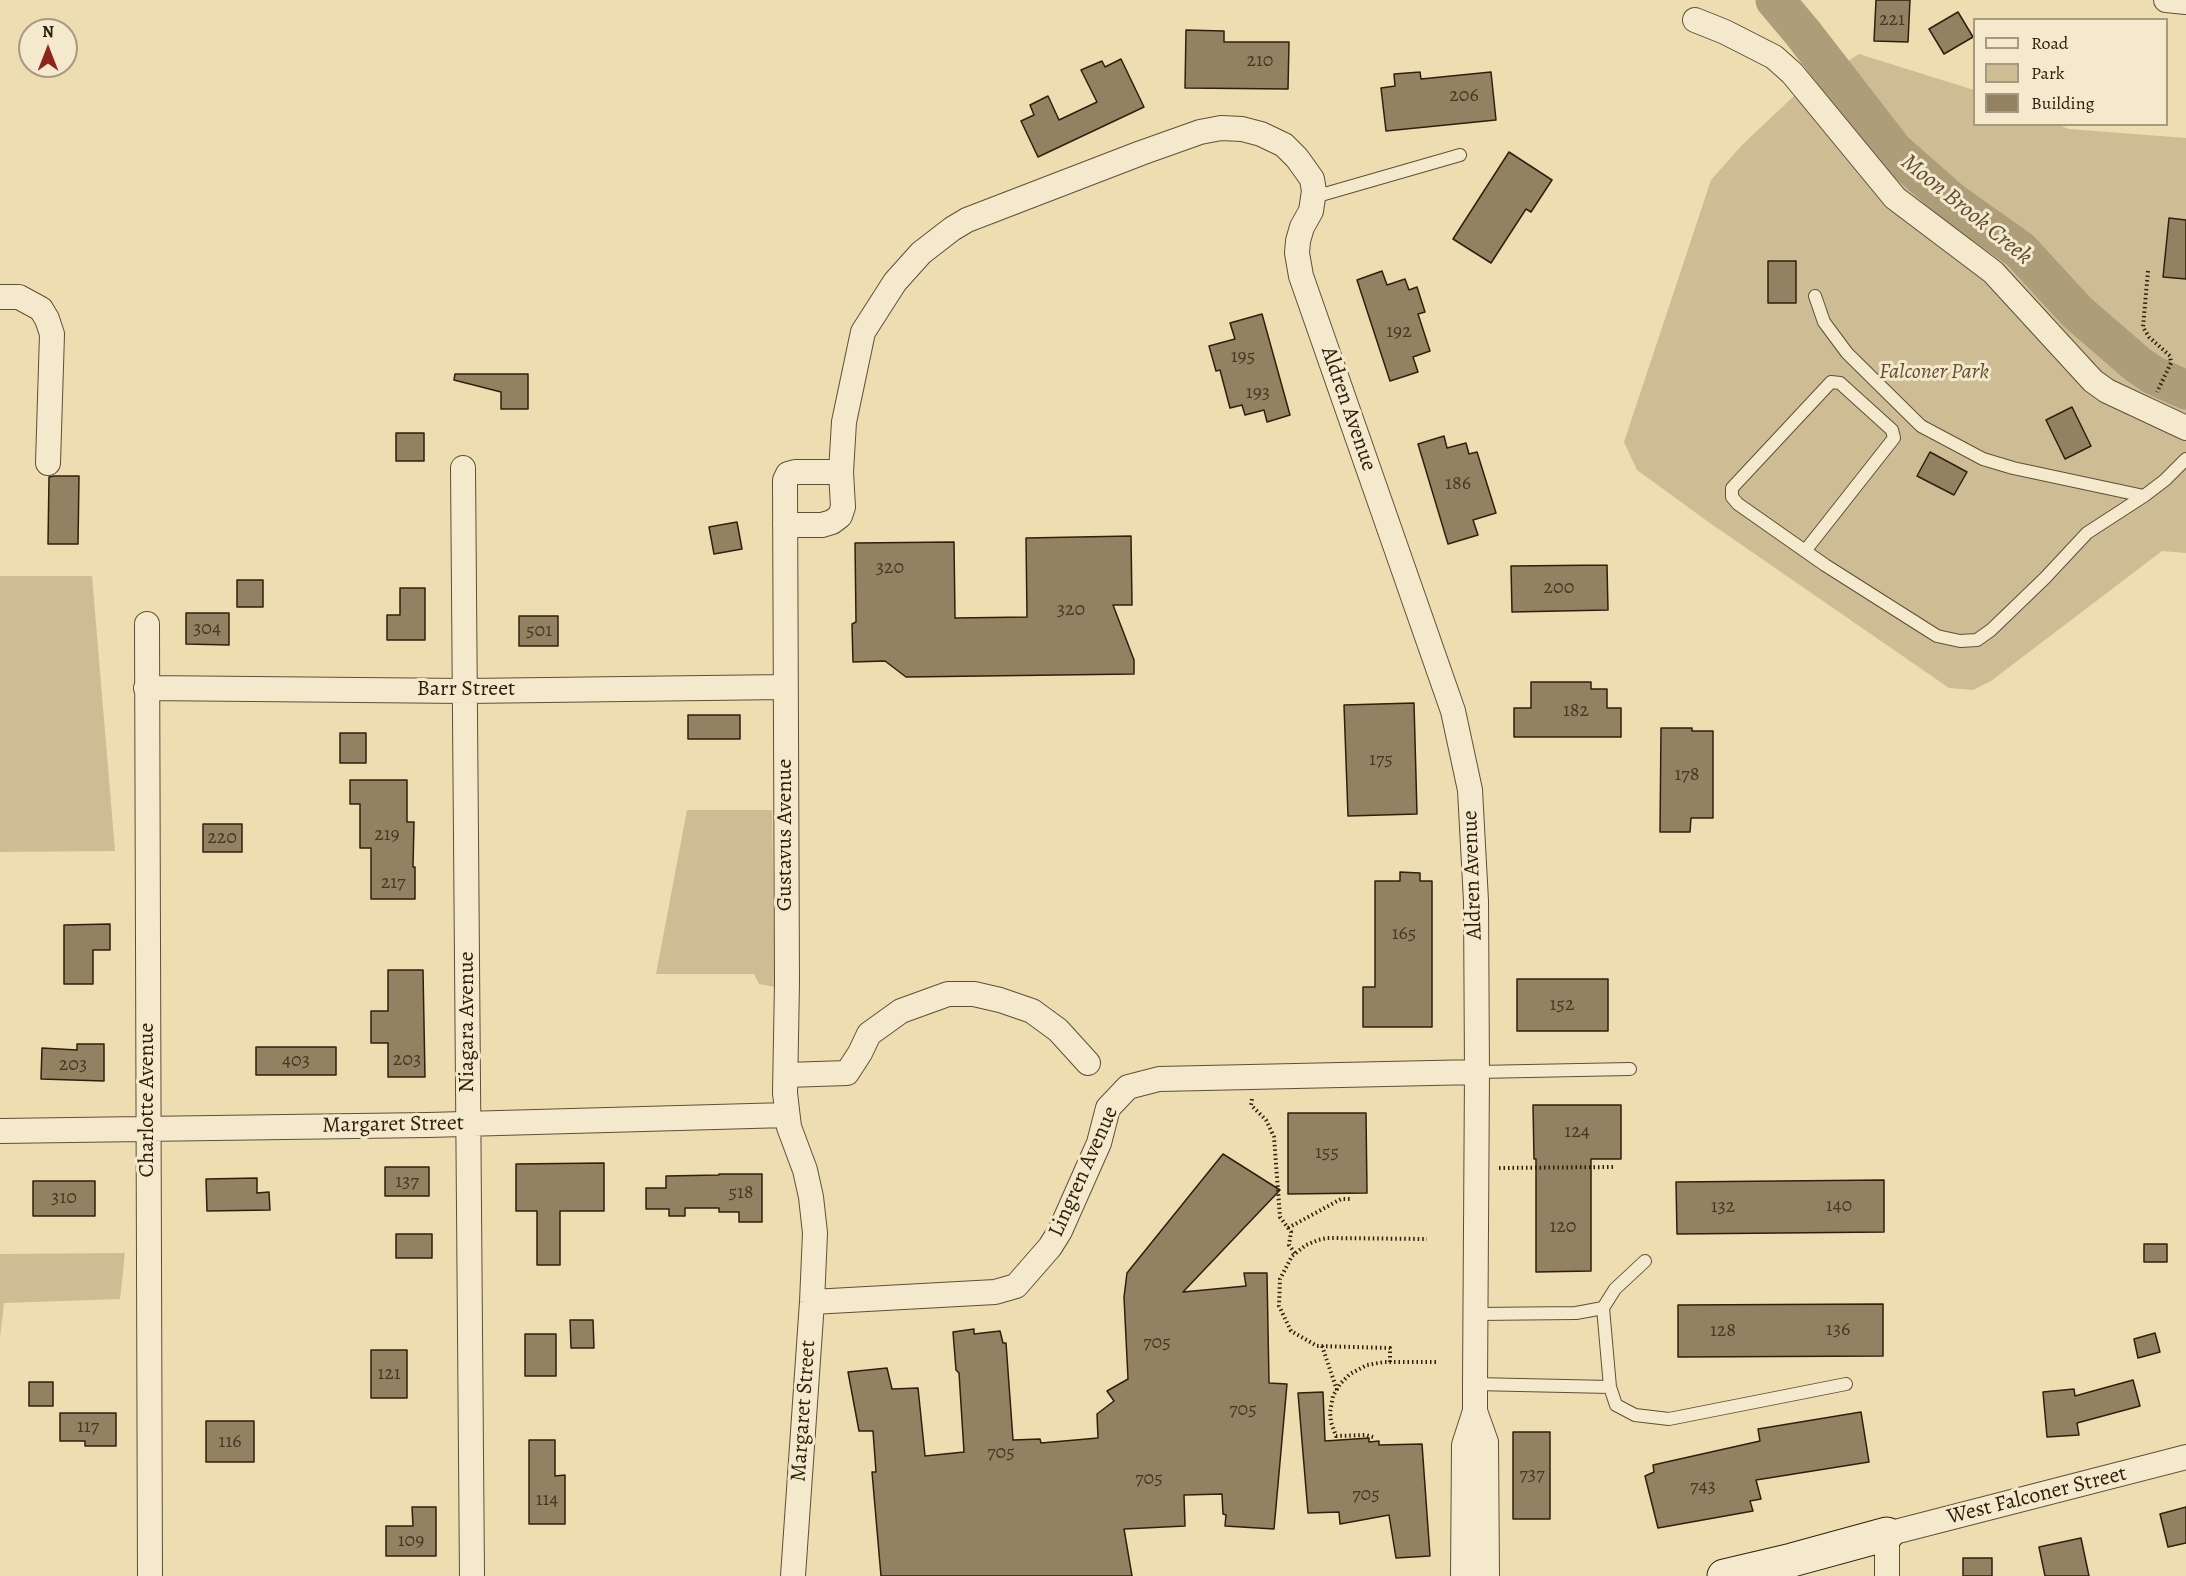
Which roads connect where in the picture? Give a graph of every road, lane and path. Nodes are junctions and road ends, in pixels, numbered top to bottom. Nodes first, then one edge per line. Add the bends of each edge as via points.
1 (2166, 0) edge
2 (2186, 2) edge
3 (1695, 20) dead end
4 (1460, 155) dead end
5 (1314, 197) junction
6 (2148, 271) dead end
7 (1815, 296) dead end
8 (0, 297) edge
9 (2160, 386) dead end
10 (2186, 428) edge
11 (2186, 459) edge
12 (48, 463) dead end
13 (463, 468) dead end
14 (841, 472) junction
15 (2144, 496) junction
16 (785, 525) junction
17 (1805, 551) junction
18 (147, 624) dead end
19 (785, 687) junction
20 (146, 688) junction
21 (466, 691) junction
22 (1088, 1063) dead end
23 (1630, 1069) dead end
24 (1477, 1072) junction
25 (786, 1075) junction
26 (1257, 1094) dead end
27 (787, 1115) junction
28 (468, 1123) junction
29 (148, 1129) junction
30 (0, 1131) edge
31 (1616, 1167) dead end
32 (1495, 1168) dead end
33 (1353, 1199) dead end
34 (1288, 1228) junction
35 (1427, 1239) dead end
36 (815, 1246) joint
37 (1295, 1253) junction
38 (1645, 1261) dead end
39 (812, 1302) junction
40 (1603, 1308) junction
41 (1476, 1314) junction
42 (1322, 1346) junction
43 (1390, 1362) junction
44 (1439, 1362) dead end
45 (1475, 1384) junction
46 (1846, 1384) dead end
47 (1611, 1387) junction
48 (1337, 1390) junction
49 (1475, 1411) junction
50 (1373, 1437) dead end
51 (2186, 1457) edge
52 (1887, 1534) junction
53 (150, 1576) edge
54 (472, 1576) edge
55 (792, 1576) edge
56 (1463, 1576) edge
57 (1487, 1576) edge
58 (1724, 1576) edge
59 (1887, 1576) edge

1 - 2 street
3 - 10 street via 1774,57 1792,73 1895,198 1993,272 2092,381
4 - 5 lane
5 - 14 street via 1312,179 1284,145 1261,134 1221,128 1141,153 967,220 921,253 895,282 863,332 844,422
5 - 24 street, Aldren Avenue via 1298,241 1301,276 1453,711 1469,781 1476,901
6 - 9 path via 2144,327 2170,357
7 - 15 lane via 1824,322 1847,353 1921,426 1983,459
8 - 12 street via 19,297 41,309 52,334
11 - 15 lane
13 - 21 street, Niagara Avenue
14 - 16 street via 840,516 827,524
14 - 16 street, Gustavus Avenue via 788,474
15 - 17 lane via 2087,533 1977,640 1937,636
16 - 19 street, Gustavus Avenue
17 - 17 lane via 1738,504 1732,497 1732,488 1831,382 1840,383 1892,430 1894,438
18 - 20 street, Charlotte Avenue
19 - 21 street, Barr Street
19 - 25 street, Gustavus Avenue
20 - 21 street, Barr Street
20 - 29 street, Charlotte Avenue
21 - 28 street, Niagara Avenue
22 - 25 street via 1058,1030 1032,1011 974,994 948,994 901,1011 868,1034 847,1073
23 - 24 lane
24 - 39 street, Lingren Avenue via 1159,1079 1128,1087 1108,1108 1099,1143 1060,1231 1016,1286 995,1292
24 - 41 street, Aldren Avenue
25 - 27 street, Gustavus Avenue
26 - 34 path via 1251,1106 1272,1131 1280,1217
27 - 28 street, Margaret Street
27 - 36 street, Gustavus Avenue via 811,1197
28 - 29 street, Margaret Street
28 - 54 street, Niagara Avenue
29 - 30 street, Margaret Street
29 - 53 street, Charlotte Avenue
31 - 32 path
33 - 34 path via 1341,1199
34 - 37 path via 1289,1245
35 - 37 path via 1327,1238
36 - 39 street, Margaret Street
37 - 42 path via 1280,1279 1279,1306 1291,1330
38 - 40 lane via 1615,1288
39 - 55 street, Margaret Street
40 - 41 lane via 1576,1313
40 - 47 lane
41 - 45 street, Aldren Avenue
42 - 43 path via 1390,1348
42 - 48 path
43 - 44 path
43 - 48 path via 1367,1365 1350,1374
45 - 47 lane
45 - 49 street, Aldren Avenue
46 - 47 lane via 1669,1419 1635,1415 1616,1405
48 - 50 path via 1330,1412 1336,1436
49 - 56 street, Aldren Avenue via 1464,1444
49 - 57 street, Aldren Avenue via 1486,1442
51 - 52 street, West Falconer Street
52 - 58 street
52 - 59 street

